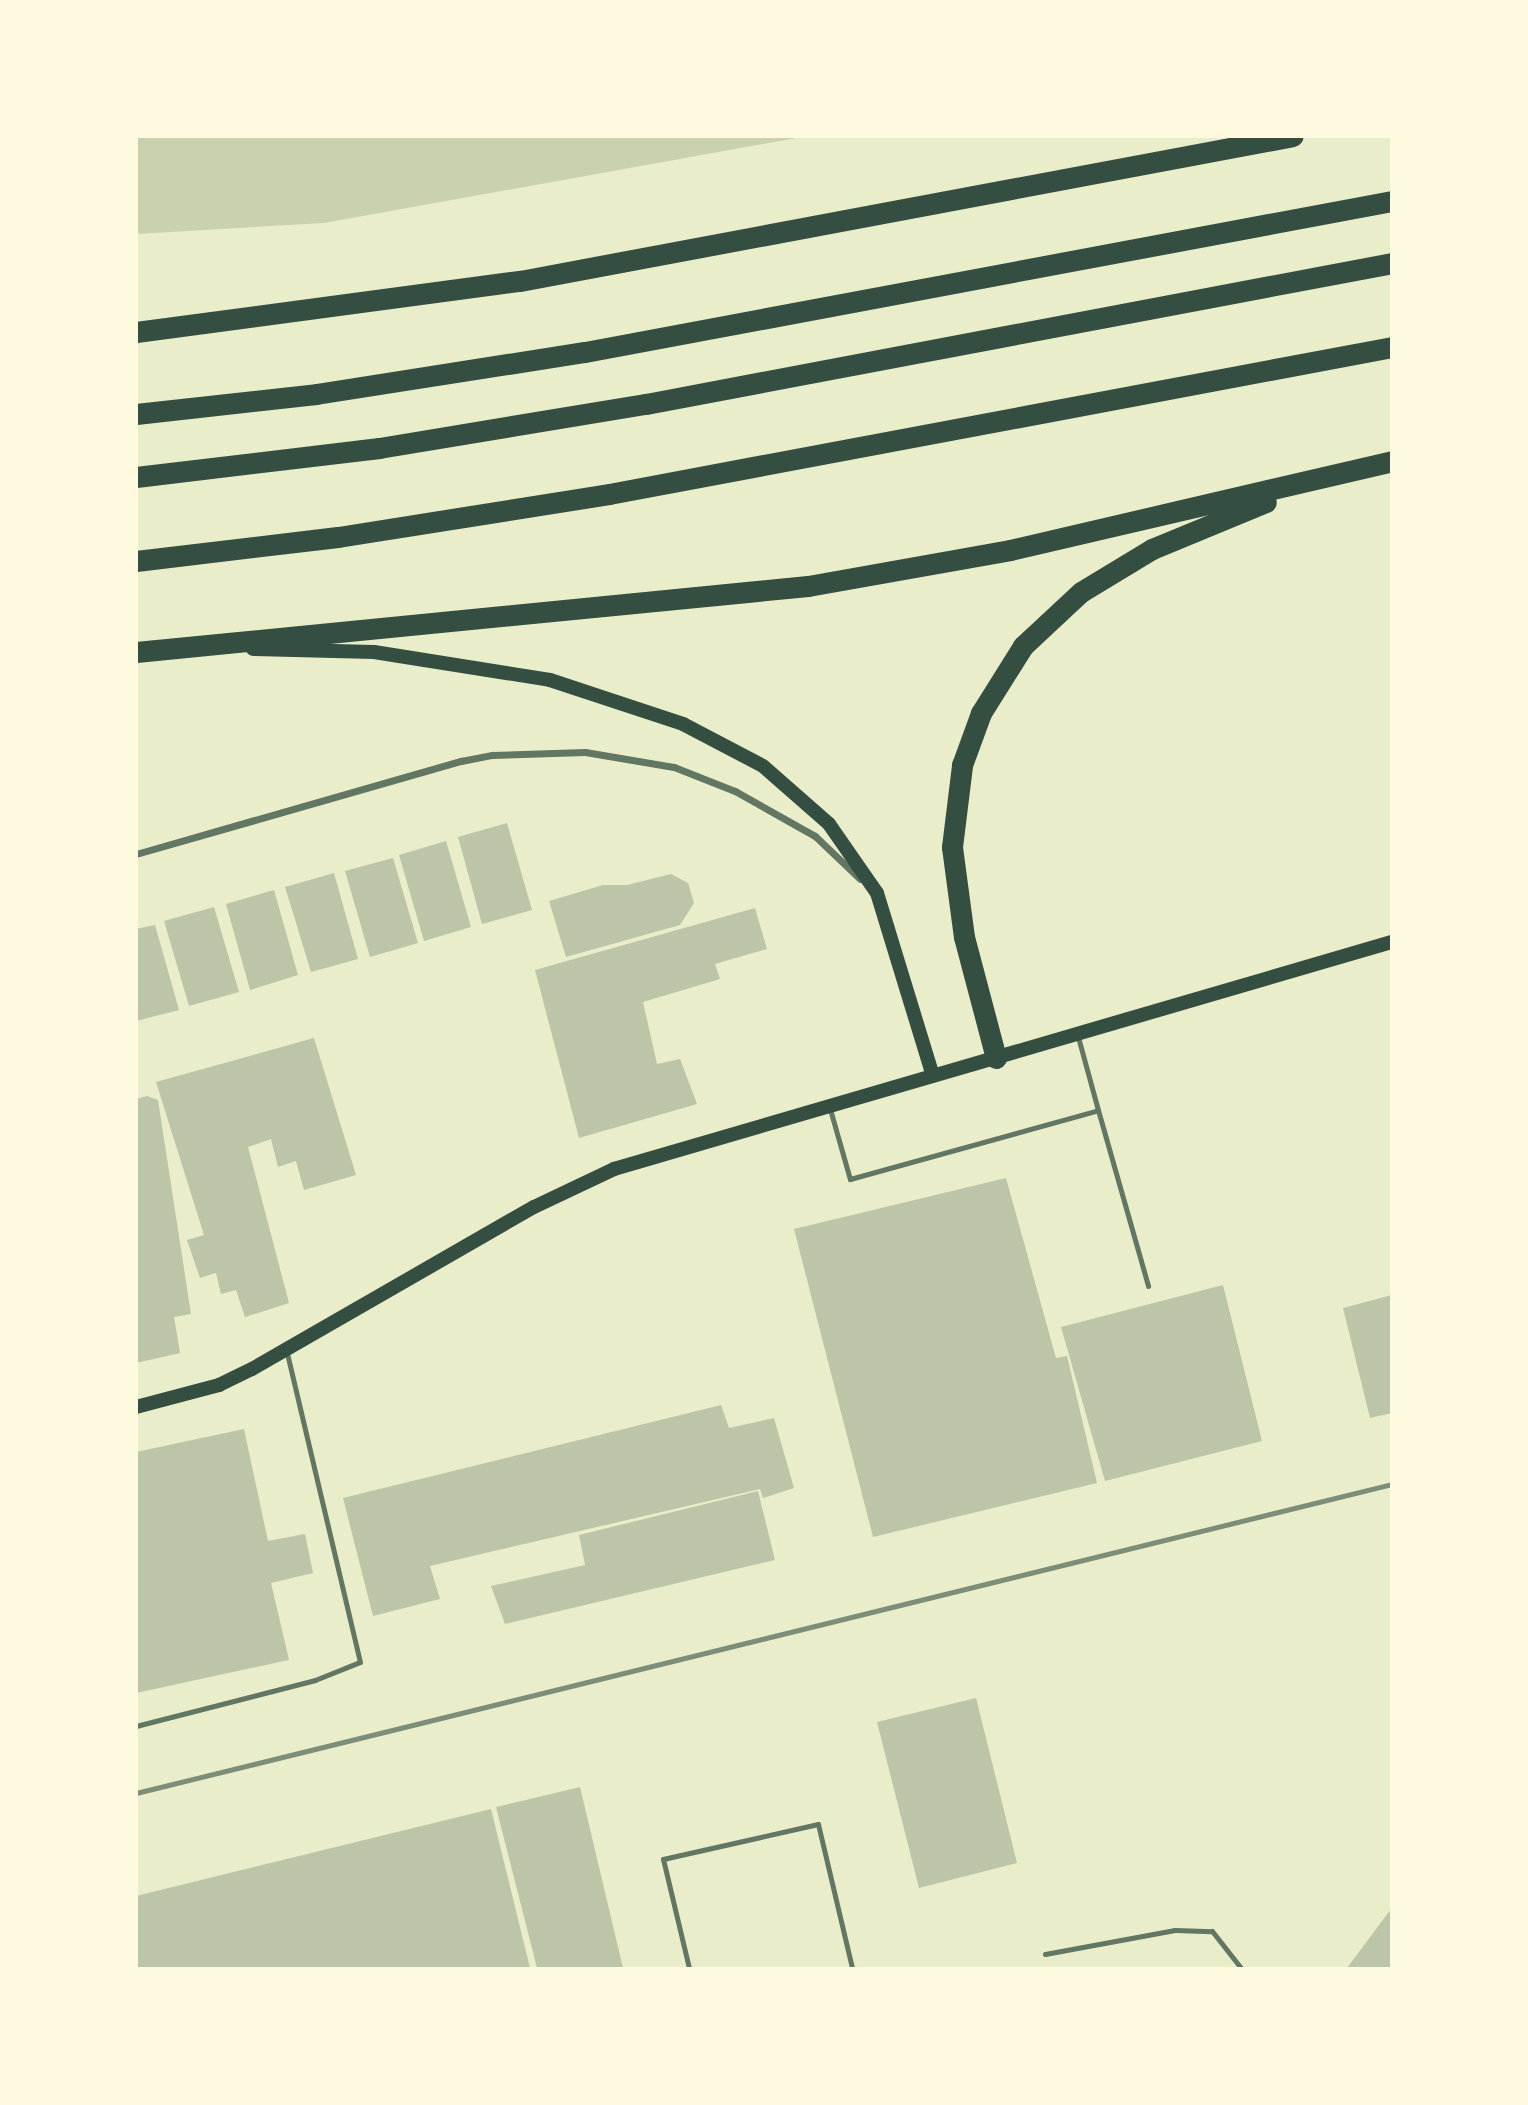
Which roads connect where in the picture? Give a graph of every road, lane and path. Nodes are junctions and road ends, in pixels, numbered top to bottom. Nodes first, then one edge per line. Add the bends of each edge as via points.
1 (1293, 136) edge
2 (1391, 201) edge
3 (1391, 263) edge
4 (136, 332) edge
5 (1391, 347) edge
6 (136, 414) edge
7 (1391, 461) edge
8 (136, 477) edge
9 (1315, 481) junction
10 (136, 561) edge
11 (136, 653) edge
12 (136, 854) edge
13 (890, 925) junction
14 (1391, 942) edge
15 (1077, 1034) junction
16 (996, 1058) junction
17 (933, 1076) junction
18 (829, 1106) junction
19 (1098, 1110) junction
20 (1148, 1286) dead end
21 (286, 1350) junction
22 (136, 1407) edge
23 (136, 1727) edge
24 (1045, 1954) dead end
25 (689, 1969) edge
26 (852, 1969) edge
27 (1241, 1969) edge

1 - 4 highway via 533,278 384,302
2 - 6 highway via 585,352 316,394
3 - 8 highway via 632,407 379,448
5 - 10 highway via 609,494 338,537
7 - 9 highway
9 - 11 highway via 1010,550 808,586
9 - 16 highway via 1152,549 1105,576 1041,627 993,690 962,765 952,847 964,937
11 - 13 main road via 373,652 506,670 627,703 710,736 788,785 848,846 877,893
12 - 13 street via 461,761 492,755 585,752 674,767 793,821 846,864
13 - 17 main road
14 - 15 main road
15 - 16 main road
15 - 19 lane
16 - 17 main road
17 - 18 main road
18 - 19 lane via 850,1179
18 - 21 main road via 614,1169 570,1188
19 - 20 lane
21 - 22 main road via 219,1385
21 - 23 lane via 360,1662 316,1680
24 - 27 lane via 1175,1930 1212,1931
25 - 26 lane via 663,1859 818,1824

